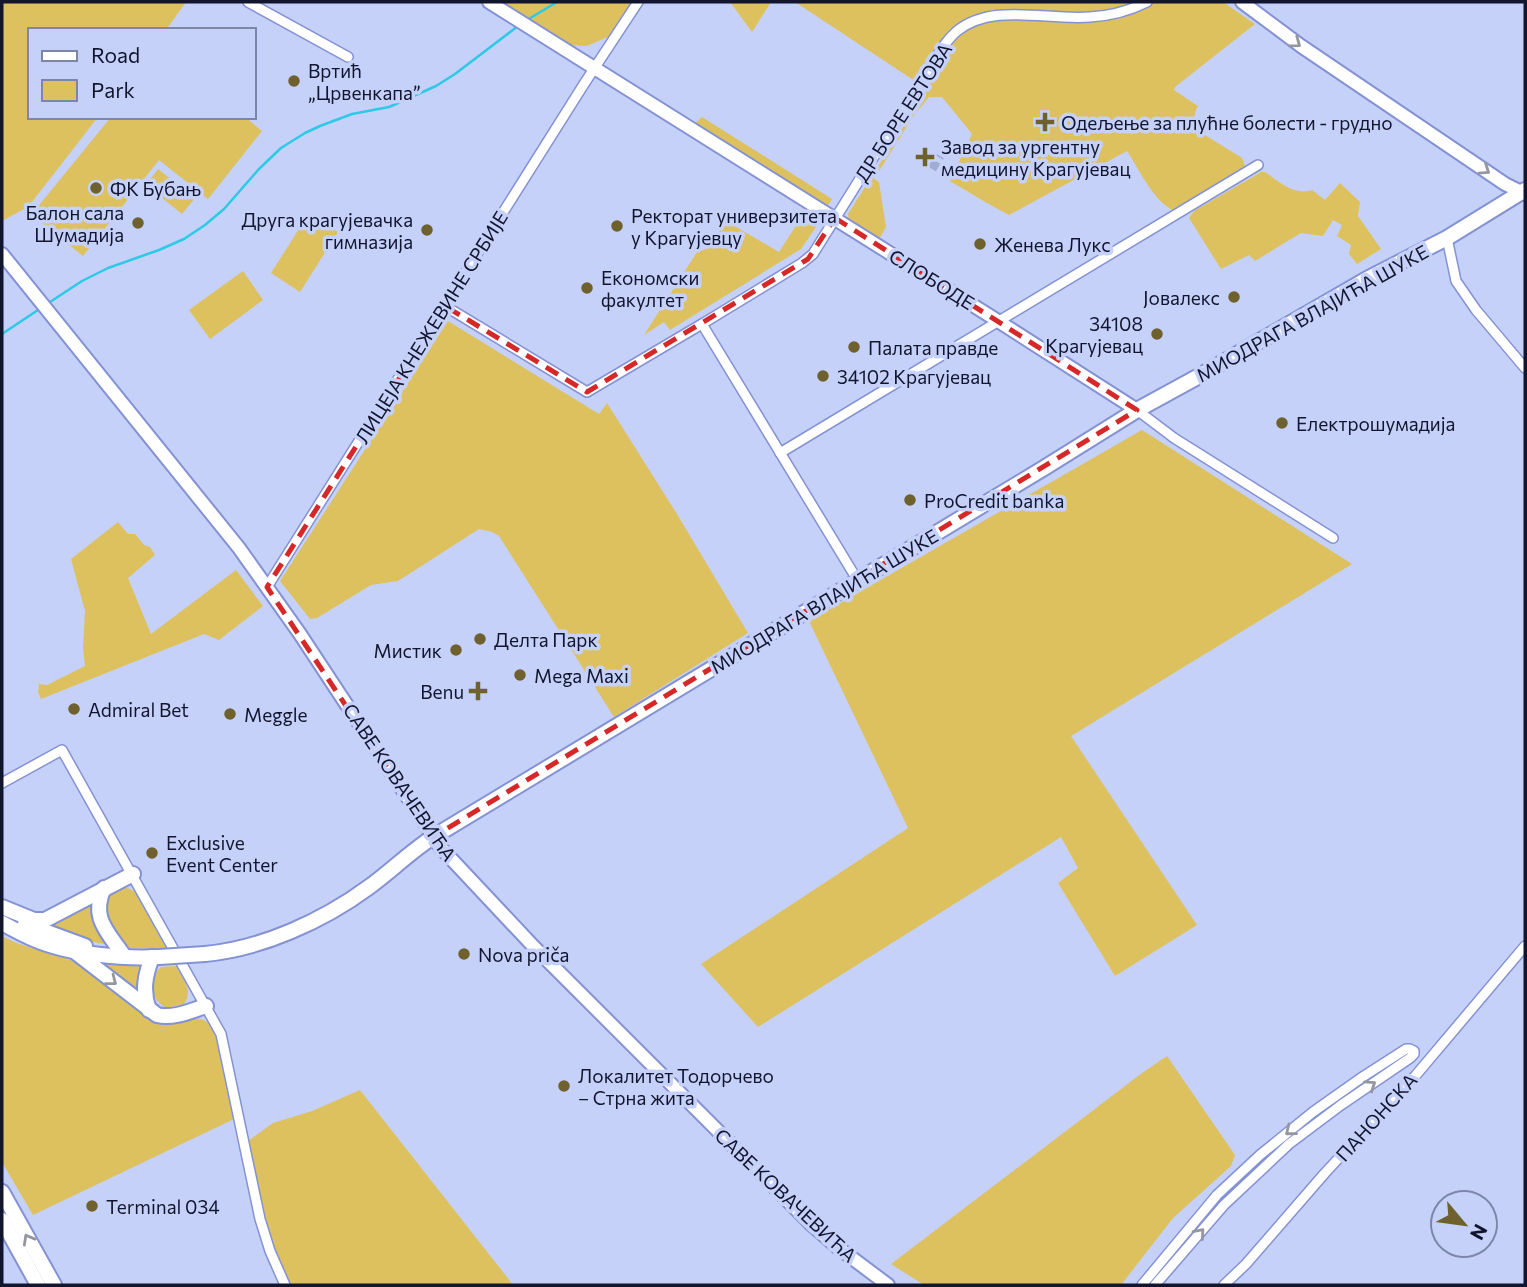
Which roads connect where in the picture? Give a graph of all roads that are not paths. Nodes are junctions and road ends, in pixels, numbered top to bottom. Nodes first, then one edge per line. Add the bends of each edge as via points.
1 (248, 2) edge
2 (489, 2) edge
3 (638, 2) edge
4 (1147, 2) edge
5 (1242, 2) edge
6 (348, 57) dead end
7 (594, 68) junction
8 (1258, 164) dead end
9 (1524, 192) edge
10 (835, 218) junction
11 (1447, 238) junction
12 (2, 254) edge
13 (445, 306) junction
14 (998, 321) junction
15 (702, 324) junction
16 (1525, 368) edge
17 (1137, 410) junction
18 (780, 453) junction
19 (1333, 538) dead end
20 (858, 581) junction
21 (267, 587) junction
22 (2, 783) edge
23 (433, 837) junction
24 (133, 874) junction
25 (104, 888) junction
26 (2, 909) edge
27 (2, 923) edge
28 (1525, 946) edge
29 (74, 951) junction
30 (118, 956) junction
31 (156, 957) junction
32 (206, 1006) junction
33 (149, 1010) junction
34 (2, 1192) edge
35 (2, 1220) edge
36 (38, 1285) edge
37 (54, 1285) edge
38 (285, 1285) edge
39 (888, 1285) edge
40 (1142, 1285) edge
41 (1155, 1285) edge
42 (1224, 1285) edge

1 - 6 street
2 - 7 street, СЛОБОДЕ
3 - 7 street, ЛИЦЕЈА КНЕЖЕВИНЕ СРБИЈЕ
4 - 10 street, ДР БОРЕ ЕВТОВА via 1090,17 993,16 972,21 956,32
5 -> 9 street via 1498,180
7 - 10 street, СЛОБОДЕ
7 - 13 street, ЛИЦЕЈА КНЕЖЕВИНЕ СРБИЈЕ
8 - 14 street
9 - 11 main road, МИОДРАГА ВЛАЈИЋА ШУКЕ
10 - 14 street, СЛОБОДЕ
10 - 15 street, ДР БОРЕ ЕВТОВА via 808,259
11 - 16 street via 1457,281
11 - 17 main road, МИОДРАГА ВЛАЈИЋА ШУКЕ
12 - 21 street, САВЕ КОВАЧЕВИЋА
13 - 15 street, ДР БОРЕ ЕВТОВА via 587,393
13 - 21 street, ЛИЦЕЈА КНЕЖЕВИНЕ СРБИЈЕ
14 - 17 street, СЛОБОДЕ
14 - 18 street
15 - 18 street
17 - 19 street, СЛОБОДЕ
17 - 20 main road, МИОДРАГА ВЛАЈИЋА ШУКЕ
18 - 20 street
20 - 23 main road, МИОДРАГА ВЛАЈИЋА ШУКЕ
21 - 23 street, САВЕ КОВАЧЕВИЋА
22 - 24 street via 62,750
23 - 31 main road, МИОДРАГА ВЛАЈИЋА ШУКЕ, bridge via 368,888 306,925 238,949
23 - 39 street, САВЕ КОВАЧЕВИЋА via 534,947 812,1225
24 - 25 main road
24 - 32 street
25 - 26 main road via 43,921
25 - 30 main road via 98,902 99,917
26 - 30 main road, МИОДРАГА ВЛАЈИЋА ШУКЕ via 41,931
27 - 29 main road, МИОДРАГА ВЛАЈИЋА ШУКЕ via 36,941
28 - 42 street, ПАНОНСКА via 1416,1075
29 - 30 main road, МИОДРАГА ВЛАЈИЋА ШУКЕ
29 -> 33 main road
30 - 31 main road, МИОДРАГА ВЛАЈИЋА ШУКЕ
31 - 33 main road via 144,986
32 - 33 main road via 168,1017
32 - 38 street via 224,1043 260,1219
37 -> 34 main road
35 - 36 main road
41 -> 40 street via 1224,1205 1289,1144 1414,1051 1406,1049 1364,1076 1260,1155 1217,1195

